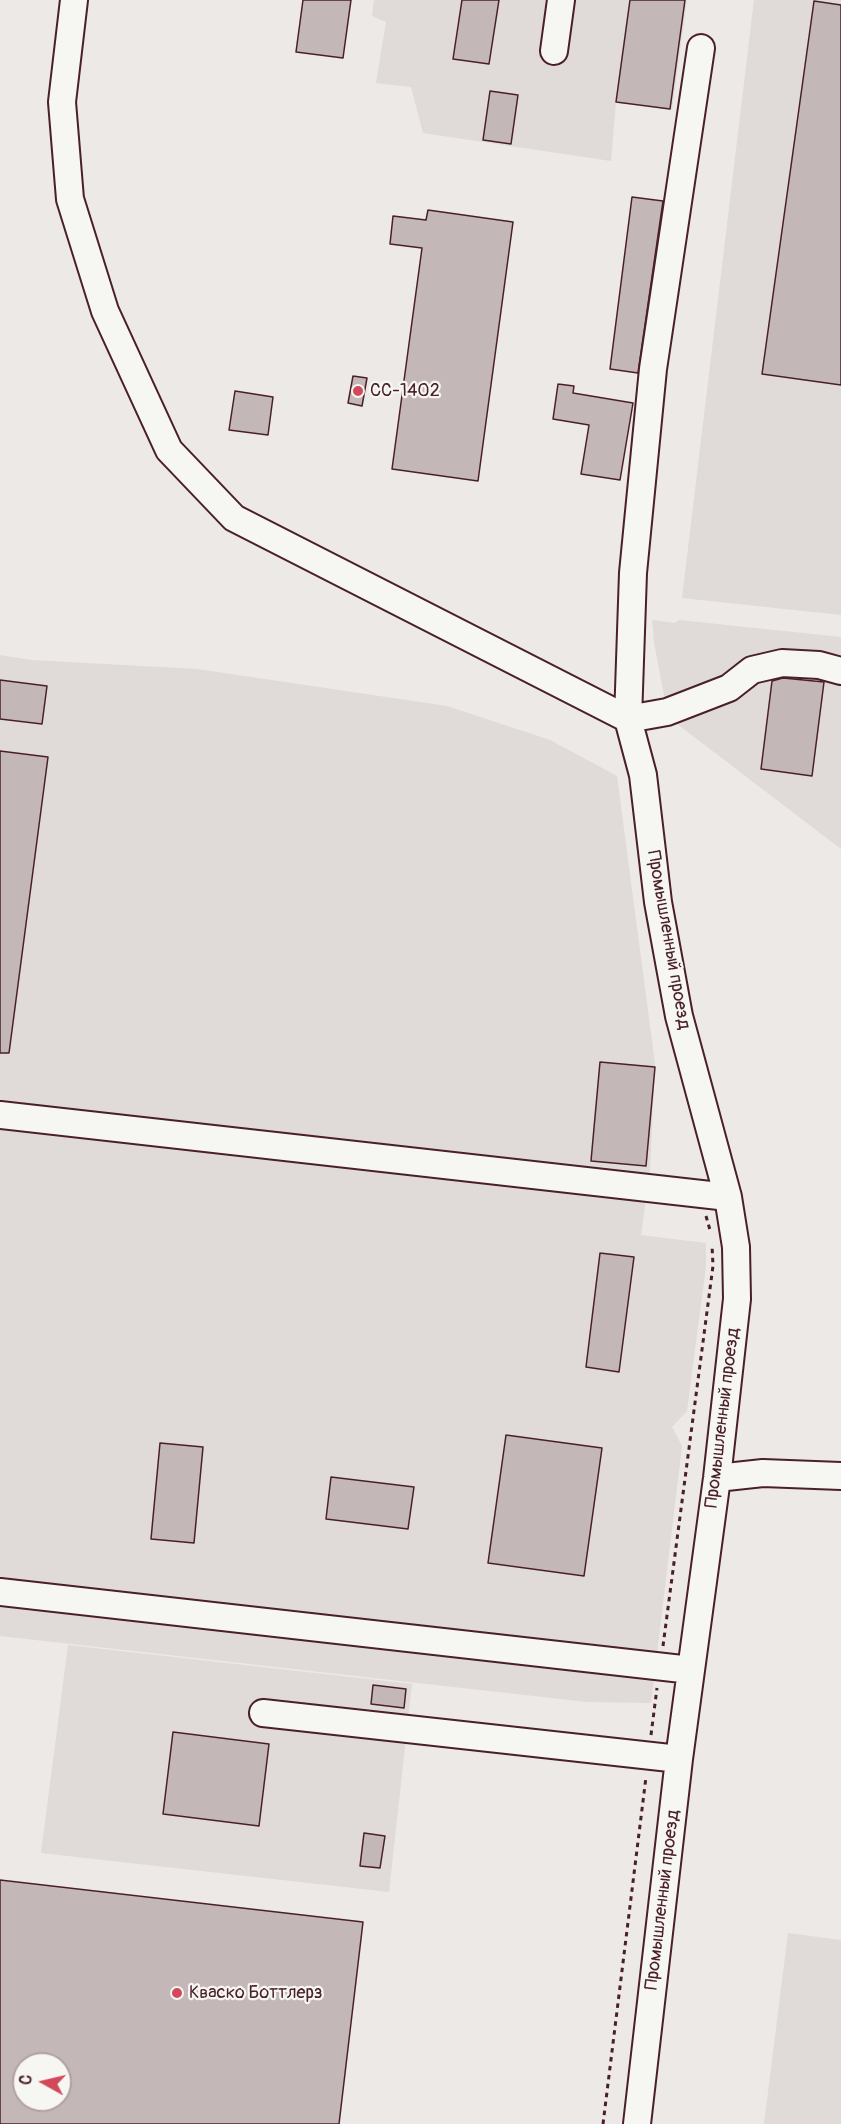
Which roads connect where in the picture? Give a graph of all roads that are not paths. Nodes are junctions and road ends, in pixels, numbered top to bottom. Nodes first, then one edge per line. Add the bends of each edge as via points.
1 (74, 0) edge
2 (561, 0) edge
3 (701, 48) dead end
4 (554, 51) dead end
5 (841, 671) edge
6 (628, 719) junction
7 (0, 1115) edge
8 (728, 1197) junction
9 (841, 1476) edge
10 (717, 1478) junction
11 (0, 1592) edge
12 (691, 1670) junction
13 (263, 1713) dead end
14 (679, 1758) junction
15 (637, 2124) edge

1 - 6 street via 62,102 70,199 105,311 169,450 234,518
2 - 4 street
3 - 6 street, Промышленный проезд via 653,369 633,573
5 - 6 street via 782,663 752,670 729,688 666,712
6 - 8 street, Промышленный проезд via 643,775 658,902 679,1016
7 - 8 street
8 - 10 street, Промышленный проезд via 736,1247 737,1299
9 - 10 street via 763,1473
10 - 12 street, Промышленный проезд
11 - 12 street
12 - 14 street, Промышленный проезд
13 - 14 street
14 - 15 street, Промышленный проезд

